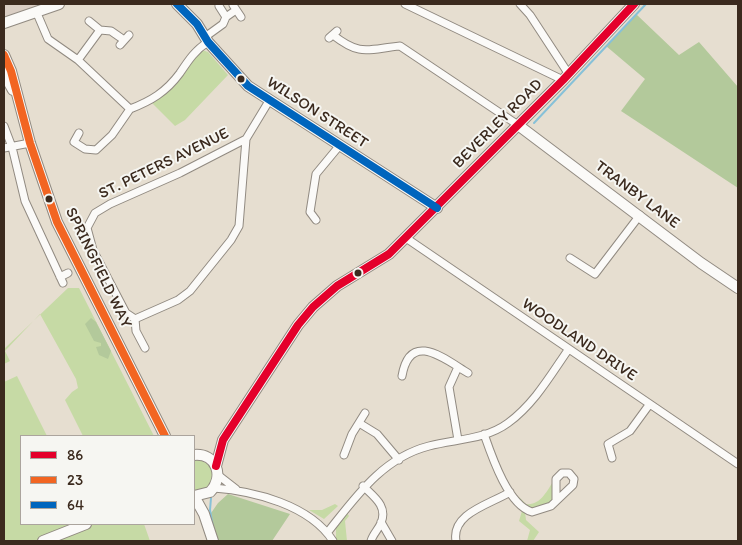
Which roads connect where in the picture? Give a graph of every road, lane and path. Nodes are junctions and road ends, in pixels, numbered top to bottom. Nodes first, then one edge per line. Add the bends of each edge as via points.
1 (56, 4) edge
2 (177, 4) edge
3 (405, 4) edge
4 (520, 4) edge
5 (634, 4) edge
6 (219, 6) dead end
7 (36, 11) junction
8 (237, 11) dead end
9 (226, 17) junction
10 (89, 21) dead end
11 (4, 23) edge
12 (100, 30) junction
13 (333, 35) dead end
14 (124, 40) dead end
15 (207, 40) junction
16 (4, 54) edge
17 (78, 60) junction
18 (4, 74) edge
19 (565, 76) junction
20 (269, 101) junction
21 (22, 106) junction
22 (130, 109) junction
23 (518, 124) junction
24 (4, 126) edge
25 (78, 134) dead end
26 (246, 139) junction
27 (30, 143) junction
28 (340, 145) junction
29 (12, 147) junction
30 (4, 148) edge
31 (437, 208) junction
32 (640, 215) junction
33 (316, 221) dead end
34 (406, 238) junction
35 (570, 258) dead end
36 (68, 273) dead end
37 (738, 288) edge
38 (135, 320) junction
39 (145, 348) dead end
40 (568, 350) junction
41 (458, 367) junction
42 (401, 371) dead end
43 (468, 372) dead end
44 (649, 404) junction
45 (365, 412) dead end
46 (359, 423) junction
47 (484, 434) junction
48 (165, 435) edge
49 (224, 440) junction
50 (458, 440) junction
51 (198, 455) edge
52 (344, 455) dead end
53 (612, 458) dead end
54 (399, 460) junction
55 (738, 464) edge
56 (217, 470) junction
57 (363, 486) junction
58 (236, 489) junction
59 (210, 491) junction
60 (510, 492) junction
61 (195, 496) edge
62 (195, 498) edge
63 (556, 500) dead end
64 (204, 514) junction
65 (381, 522) junction
66 (83, 525) edge
67 (327, 533) junction
68 (43, 541) edge
69 (213, 541) edge
70 (333, 541) edge
71 (372, 541) edge
72 (392, 541) edge
73 (456, 541) edge

1 - 7 main road
2 - 15 main road, WILSON STREET via 198,24
3 - 19 street
4 - 19 street via 530,15
5 - 19 main road, BEVERLEY ROAD
6 - 9 street
7 - 11 main road
7 - 17 street via 48,39
8 - 9 street
9 - 15 street
10 - 12 street
12 - 14 street via 111,31
12 - 17 street
13 - 23 street via 360,51 400,46
15 - 20 main road, WILSON STREET via 248,86
15 - 22 street via 156,98
16 - 21 main road, SPRINGFIELD WAY
17 - 22 street
18 - 21 main road, SPRINGFIELD WAY
19 - 23 main road, BEVERLEY ROAD
20 - 26 street
20 - 28 main road, WILSON STREET
21 - 27 main road, SPRINGFIELD WAY
22 - 25 street via 112,135 96,150 85,149 74,142
23 - 31 main road, BEVERLEY ROAD
23 - 32 main road, TRANBY LANE
24 - 29 street, SPRINGFIELD WAY
26 - 38 street via 239,226 231,240 190,290 178,300
26 - 38 street, ST. PETERS AVENUE via 95,213 87,228 94,250 126,313
27 - 29 street
27 - 48 main road, SPRINGFIELD WAY via 57,222
28 - 31 main road, WILSON STREET
28 - 33 street via 316,174 310,212
29 - 30 street
29 - 36 street, SPRINGFIELD WAY via 25,201 62,280
31 - 34 main road, BEVERLEY ROAD
32 - 35 street via 595,274
32 - 37 main road, TRANBY LANE
34 - 40 street, WOODLAND DRIVE
34 - 49 main road, BEVERLEY ROAD via 389,254 337,286 313,307
38 - 39 street via 136,331
40 - 44 street, WOODLAND DRIVE
40 - 47 street via 530,406 507,424
41 - 42 street via 445,357 420,350
41 - 43 street
41 - 50 street via 449,387
44 - 53 street via 630,431 608,444
44 - 55 street, WOODLAND DRIVE
45 - 46 street
46 - 52 street
46 - 54 street via 377,434
47 - 50 street
47 - 60 street via 492,458
49 - 51 main road, BEVERLEY ROAD
49 - 56 main road, BEVERLEY ROAD
50 - 54 street via 426,446
51 - 56 main road
54 - 57 street
56 - 58 street
56 - 59 main road, BEVERLEY ROAD
57 - 65 street via 380,502 383,509
57 - 67 street
58 - 59 street
58 - 67 street via 286,505
59 - 61 main road
59 - 64 main road
60 - 63 street via 522,508 532,512 546,509
60 - 73 street via 462,519 456,528
62 - 64 main road
64 - 69 main road
65 - 71 street
65 - 72 street
66 - 68 main road
67 - 70 street

